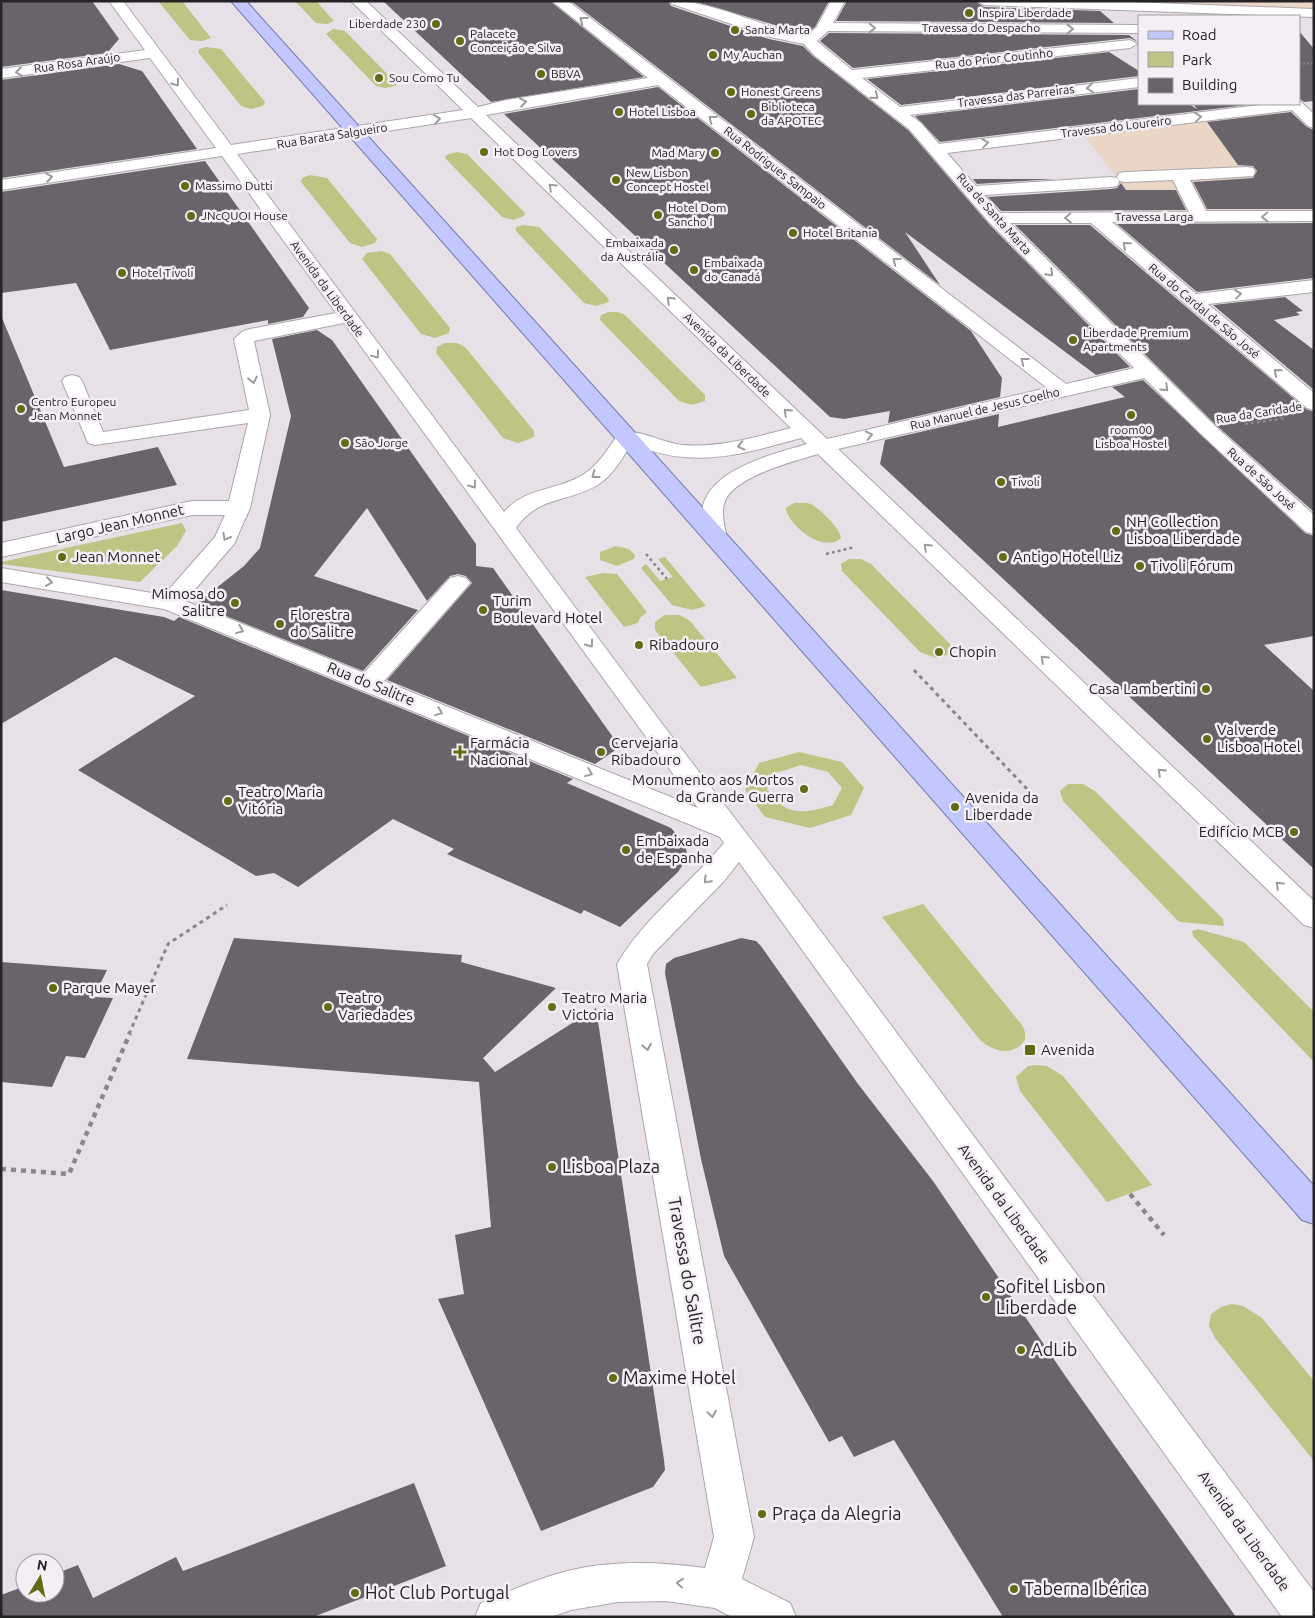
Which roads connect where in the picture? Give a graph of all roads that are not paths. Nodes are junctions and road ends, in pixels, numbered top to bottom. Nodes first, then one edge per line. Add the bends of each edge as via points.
1 (116, 1) edge
2 (238, 1) edge
3 (358, 1) edge
4 (559, 1) edge
5 (677, 1) edge
6 (838, 1) edge
7 (984, 1) edge
8 (1204, 13) edge
9 (1314, 13) edge
10 (824, 27) junction
11 (1138, 29) edge
12 (809, 41) junction
13 (1138, 43) edge
14 (154, 53) junction
15 (1, 74) edge
16 (849, 75) junction
17 (661, 80) junction
18 (1138, 82) edge
19 (454, 92) junction
20 (1288, 105) edge
21 (1297, 105) edge
22 (894, 112) junction
23 (475, 113) junction
24 (1314, 124) edge
25 (350, 127) junction
26 (936, 148) junction
27 (226, 152) junction
28 (1246, 172) dead end
29 (1179, 175) junction
30 (1, 185) edge
31 (971, 191) junction
32 (1314, 216) edge
33 (1095, 217) junction
34 (1200, 217) junction
35 (995, 218) junction
36 (1314, 286) edge
37 (1190, 300) junction
38 (348, 317) junction
39 (1148, 371) junction
40 (72, 381) dead end
41 (1063, 391) junction
42 (1314, 404) edge
43 (260, 416) junction
44 (1208, 430) joint
45 (626, 437) junction
46 (814, 438) junction
47 (239, 508) junction
48 (1314, 527) edge
49 (504, 528) junction
50 (716, 539) junction
51 (1, 550) edge
52 (1, 576) edge
53 (458, 583) dead end
54 (170, 603) junction
55 (368, 683) junction
56 (734, 837) junction
57 (1314, 918) edge
58 (1314, 1210) edge
59 (719, 1589) junction
60 (496, 1617) edge
61 (774, 1617) edge
62 (1307, 1617) edge

1 - 14 street, Avenida da Liberdade
2 - 25 main road
3 - 19 street, Avenida da Liberdade
17 -> 4 street, Rua Rodrigues Sampaio
5 - 12 street via 774,34
6 - 10 street
7 - 8 street
8 - 9 street
10 -> 11 street, Travessa do Despacho
10 - 12 street
12 - 16 street, Rua de Santa Marta
13 - 16 street, Rua do Prior Coutinho
14 -> 15 street, Rua Rosa Araújo
14 -> 27 street, Avenida da Liberdade
16 -> 22 street, Rua de Santa Marta
23 -> 17 street, Rua Barata Salgueiro via 506,104
41 -> 17 street, Rua Rodrigues Sampaio
18 -> 22 street, Travessa das Parreiras
19 - 23 street, Avenida da Liberdade
19 - 25 street via 440,103 423,109
26 -> 20 street, Travessa do Loureiro
21 - 24 street
22 - 26 street, Rua de Santa Marta
25 -> 23 street, Rua Barata Salgueiro
46 -> 23 street, Avenida da Liberdade
25 - 27 street, Rua Barata Salgueiro
25 - 45 main road
26 - 31 street, Rua de Santa Marta
30 -> 27 street, Rua Barata Salgueiro
27 - 38 street, Avenida da Liberdade
28 - 29 street
29 - 31 street
29 - 34 street
31 - 35 street, Rua de Santa Marta
32 -> 34 street, Travessa Larga
33 - 34 street, Travessa Larga
33 -> 35 street, Travessa Larga
37 -> 33 street, Rua do Cardal de São José
35 -> 39 street, Rua de Santa Marta
37 -> 36 street
42 -> 37 street, Rua do Cardal de São José
38 -> 43 street via 250,335 244,339
38 -> 49 street, Avenida da Liberdade
39 - 41 street, Rua Manuel de Jesus Coelho
39 -> 44 street, Rua de Santa Marta
40 - 43 street via 96,438
46 -> 41 street, Rua Manuel de Jesus Coelho
43 - 47 street
44 - 48 street, Rua de São José
46 -> 45 street via 706,451 682,450
45 -> 49 street via 593,478 527,502
45 - 50 main road
46 - 50 street via 733,479 719,492 711,509
57 -> 46 street, Avenida da Liberdade
47 - 51 street, Largo Jean Monnet via 192,508
47 -> 54 street via 226,539
49 -> 56 street, Avenida da Liberdade
50 - 58 main road
52 -> 54 street, Rua do Salitre
53 - 55 street
54 -> 55 street, Rua do Salitre
55 -> 56 street, Rua do Salitre
56 -> 59 street, Travessa do Salitre via 714,874 642,947 632,964 734,1537
56 - 62 street, Avenida da Liberdade
59 -> 60 street via 666,1582 618,1583 571,1590
59 - 61 street

